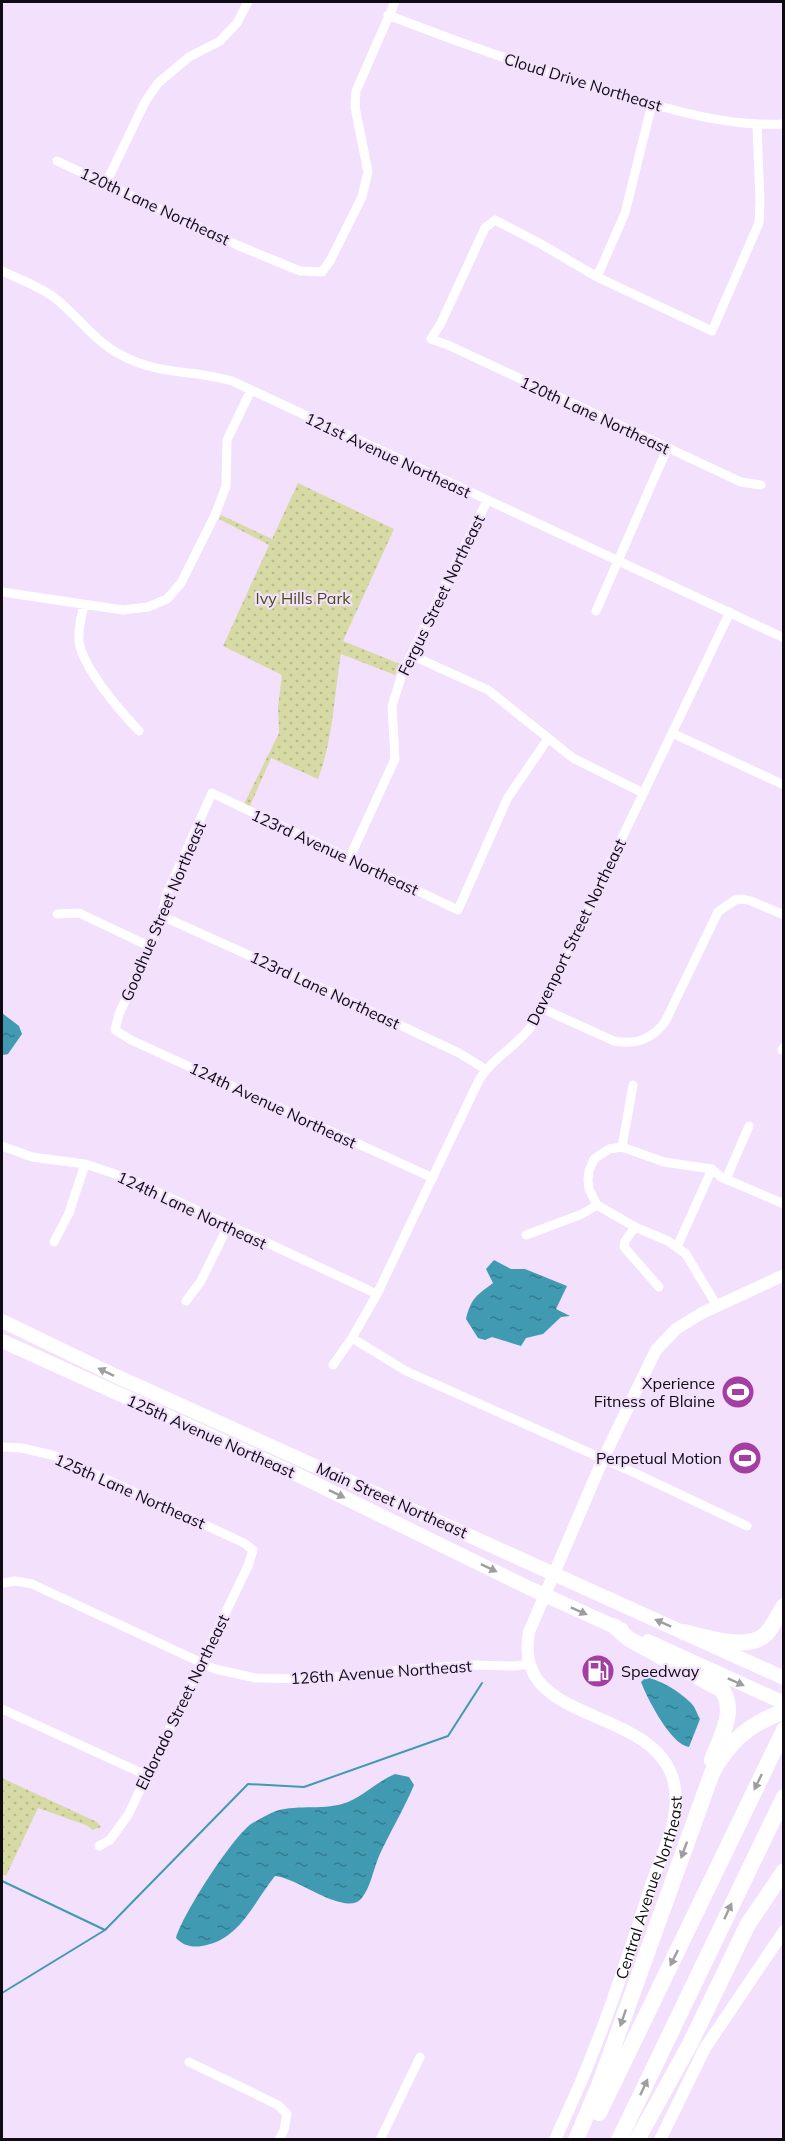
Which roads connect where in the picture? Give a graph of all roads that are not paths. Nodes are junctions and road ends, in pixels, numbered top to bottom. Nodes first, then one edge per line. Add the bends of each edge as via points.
1 (248, 2) edge
2 (395, 2) edge
3 (388, 15) junction
4 (652, 104) junction
5 (783, 124) edge
6 (757, 125) junction
7 (57, 160) dead end
8 (106, 183) junction
9 (2, 271) edge
10 (597, 277) junction
11 (251, 390) junction
12 (667, 449) junction
13 (761, 485) dead end
14 (487, 501) junction
15 (619, 560) junction
16 (2, 592) edge
17 (84, 605) junction
18 (596, 611) dead end
19 (730, 612) junction
20 (783, 638) edge
21 (411, 655) junction
22 (139, 731) dead end
23 (672, 733) junction
24 (547, 740) junction
25 (783, 785) edge
26 (212, 793) joint
27 (643, 793) junction
28 (350, 859) junction
29 (57, 915) dead end
30 (783, 915) edge
31 (162, 916) junction
32 (152, 947) junction
33 (541, 1008) junction
34 (115, 1030) joint
35 (485, 1070) junction
36 (633, 1085) dead end
37 (749, 1126) dead end
38 (2, 1146) edge
39 (622, 1147) junction
40 (85, 1164) junction
41 (712, 1169) junction
42 (433, 1178) junction
43 (726, 1179) junction
44 (783, 1204) edge
45 (597, 1205) junction
46 (228, 1226) junction
47 (635, 1227) junction
48 (526, 1235) dead end
49 (54, 1242) dead end
50 (677, 1247) junction
51 (783, 1275) edge
52 (658, 1287) dead end
53 (377, 1294) junction
54 (186, 1301) dead end
55 (717, 1306) junction
56 (2, 1322) edge
57 (352, 1338) junction
58 (2, 1341) edge
59 (333, 1365) dead end
60 (2, 1448) edge
61 (603, 1459) junction
62 (747, 1527) dead end
63 (420, 1534) joint
64 (253, 1550) joint
65 (553, 1574) junction
66 (2, 1583) edge
67 (544, 1595) junction
68 (783, 1606) edge
69 (614, 1626) junction
70 (684, 1632) junction
71 (201, 1662) junction
72 (528, 1664) junction
73 (783, 1678) edge
74 (779, 1704) edge
75 (2, 1709) edge
76 (783, 1730) edge
77 (148, 1776) junction
78 (783, 1797) edge
79 (694, 1820) junction
80 (99, 1846) dead end
81 (783, 1871) edge
82 (783, 1931) edge
83 (420, 2057) dead end
84 (189, 2062) dead end
85 (279, 2139) edge
86 (380, 2139) edge
87 (555, 2139) edge
88 (576, 2139) edge
89 (586, 2139) edge
90 (619, 2139) edge
91 (637, 2139) edge
92 (660, 2139) edge

1 - 8 street via 237,23 220,40 189,57 158,83
2 - 3 street
3 - 4 street, Cloud Drive Northeast via 530,67
3 - 8 street, 120th Lane Northeast via 356,91 355,108 368,172 362,197 330,261 320,272 300,272
4 - 6 street, Cloud Drive Northeast via 696,116
4 - 10 street via 625,213
5 - 6 street, Cloud Drive Northeast
6 - 10 street via 759,223 712,331
7 - 8 street, 120th Lane Northeast
9 - 11 street, 121st Avenue Northeast via 53,296 98,340 128,359 166,371 218,377
10 - 12 street, 120th Lane Northeast via 494,215 430,339
11 - 14 street, 121st Avenue Northeast
11 - 17 street via 227,440 226,486 181,583 167,598 139,609
12 - 13 street, 120th Lane Northeast via 741,482
12 - 15 street
14 - 15 street, 121st Avenue Northeast
14 - 21 street, Fergus Street Northeast
15 - 18 street
15 - 19 street, 121st Avenue Northeast
16 - 17 street
17 - 22 street via 79,628 83,656
19 - 20 street, 121st Avenue Northeast
19 - 23 street, Davenport Street Northeast
21 - 24 street via 488,690
21 - 28 street, Fergus Street Northeast via 392,706 395,759
23 - 25 street
23 - 27 street, Davenport Street Northeast
24 - 27 street via 573,758
24 - 28 street, 123rd Avenue Northeast via 507,799 458,910
26 - 28 street, 123rd Avenue Northeast
26 - 31 street, Goodhue Street Northeast via 167,893
27 - 33 street, Davenport Street Northeast
29 - 32 street via 79,913
30 - 33 street via 751,901 735,900 718,912 665,1022 644,1040 614,1041
31 - 32 street, Goodhue Street Northeast
31 - 35 street, 123rd Lane Northeast via 459,1053
32 - 34 street, Goodhue Street Northeast
33 - 35 street, Davenport Street Northeast via 525,1035
34 - 42 street, 124th Avenue Northeast
35 - 42 street, Davenport Street Northeast
36 - 39 street
37 - 43 street
38 - 40 street, 124th Lane Northeast via 32,1157
39 - 41 street via 664,1162
39 - 45 street via 609,1149 594,1159 589,1171 589,1190
40 - 46 street, 124th Lane Northeast via 130,1179
40 - 49 street via 69,1213
41 - 43 street
41 - 50 street
42 - 53 street, Davenport Street Northeast
43 - 44 street
45 - 47 street
45 - 48 street
46 - 53 street, 124th Lane Northeast
46 - 54 street via 201,1281
47 - 50 street
47 - 52 street via 624,1247
50 - 55 street via 692,1262
51 - 55 street
53 - 57 street, Davenport Street Northeast
55 - 61 street via 676,1329 656,1350
65 -> 56 main road, Main Street Northeast
57 - 59 street, Davenport Street Northeast
57 - 61 street via 406,1371
58 -> 63 main road, 125th Avenue Northeast
60 - 64 street, 125th Lane Northeast via 56,1456
61 - 62 street
61 - 65 street
63 -> 67 main road, Main Street Northeast
64 - 71 street, Eldorado Street Northeast
65 - 67 street
70 -> 65 main road, Main Street Northeast
66 - 71 street, 126th Avenue Northeast via 32,1584
67 -> 69 main road, Main Street Northeast
67 - 72 street via 529,1632
68 - 70 highway via 766,1634 756,1641 729,1642
69 -> 74 main road, Main Street Northeast
69 - 79 highway via 629,1639 716,1685 727,1697 726,1720
70 - 73 main road, Main Street Northeast
71 - 72 street, 126th Avenue Northeast via 235,1675 293,1680 422,1668
71 - 77 street, Eldorado Street Northeast
72 - 87 street, Central Avenue Northeast via 537,1681 551,1694 638,1736 654,1748 669,1769 676,1797 673,1827 615,1996
74 - 79 highway via 729,1746 712,1773
75 - 77 street
76 -> 89 highway
77 - 80 street, Eldorado Street Northeast via 128,1815 110,1840
90 -> 78 highway
79 -> 88 highway via 600,2083
81 - 91 highway via 748,1924
82 - 92 street via 705,2048
83 - 86 street
84 - 85 street via 278,2105 287,2114

